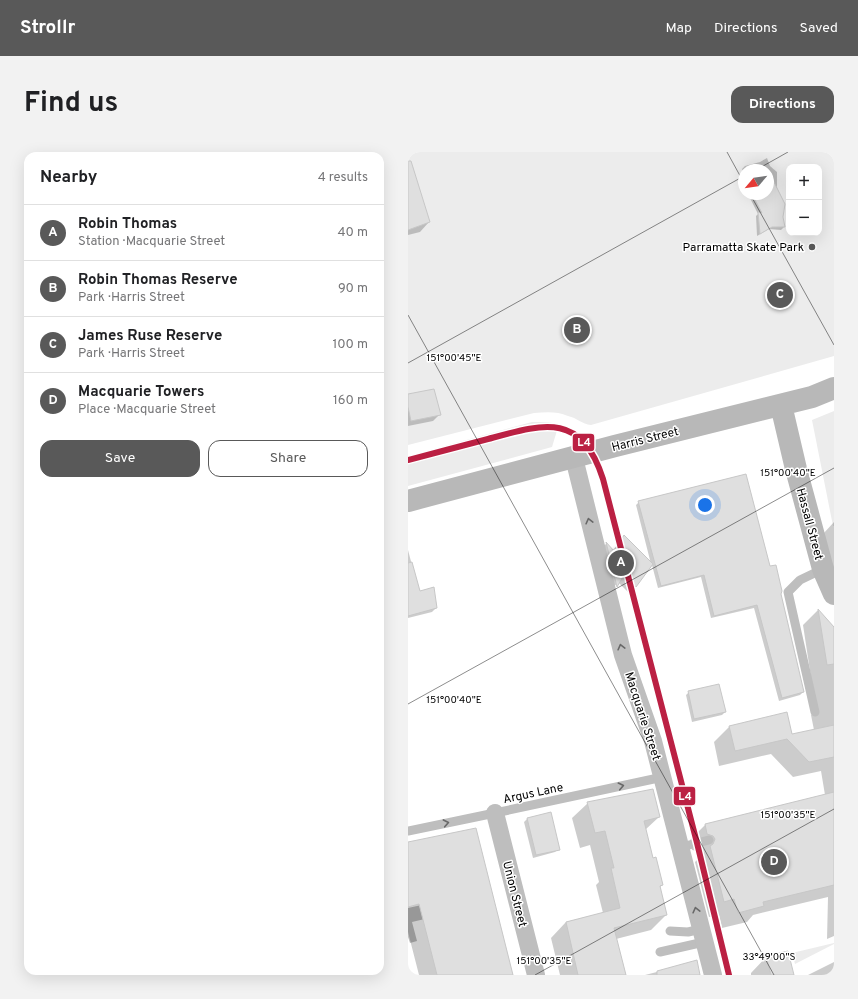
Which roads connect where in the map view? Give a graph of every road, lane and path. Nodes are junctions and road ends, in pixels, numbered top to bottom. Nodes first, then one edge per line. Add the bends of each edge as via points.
1 (834, 388) edge
2 (781, 405) junction
3 (574, 458) junction
4 (408, 501) edge
5 (823, 569) junction
6 (834, 594) edge
7 (815, 712) dead end
8 (663, 777) junction
9 (495, 814) junction
10 (408, 831) edge
11 (709, 840) dead end
12 (680, 847) junction
13 (670, 931) dead end
14 (703, 936) junction
15 (660, 952) dead end
16 (536, 975) edge
17 (713, 975) edge

1 - 2 main road, Harris Street
2 - 3 main road, Harris Street
2 - 5 main road, Hassall Street
3 - 4 main road, Harris Street
8 -> 3 street, Macquarie Street via 648,723 623,655
5 - 6 main road, Hassall Street
5 - 7 lane via 800,580 788,592
9 -> 8 lane, Argus Lane
8 - 12 street, Macquarie Street
10 -> 9 lane, Argus Lane
9 - 16 street, Union Street
11 - 12 lane
14 -> 12 street, Macquarie Street
13 - 14 lane
14 - 15 lane
14 - 17 street, Macquarie Street

